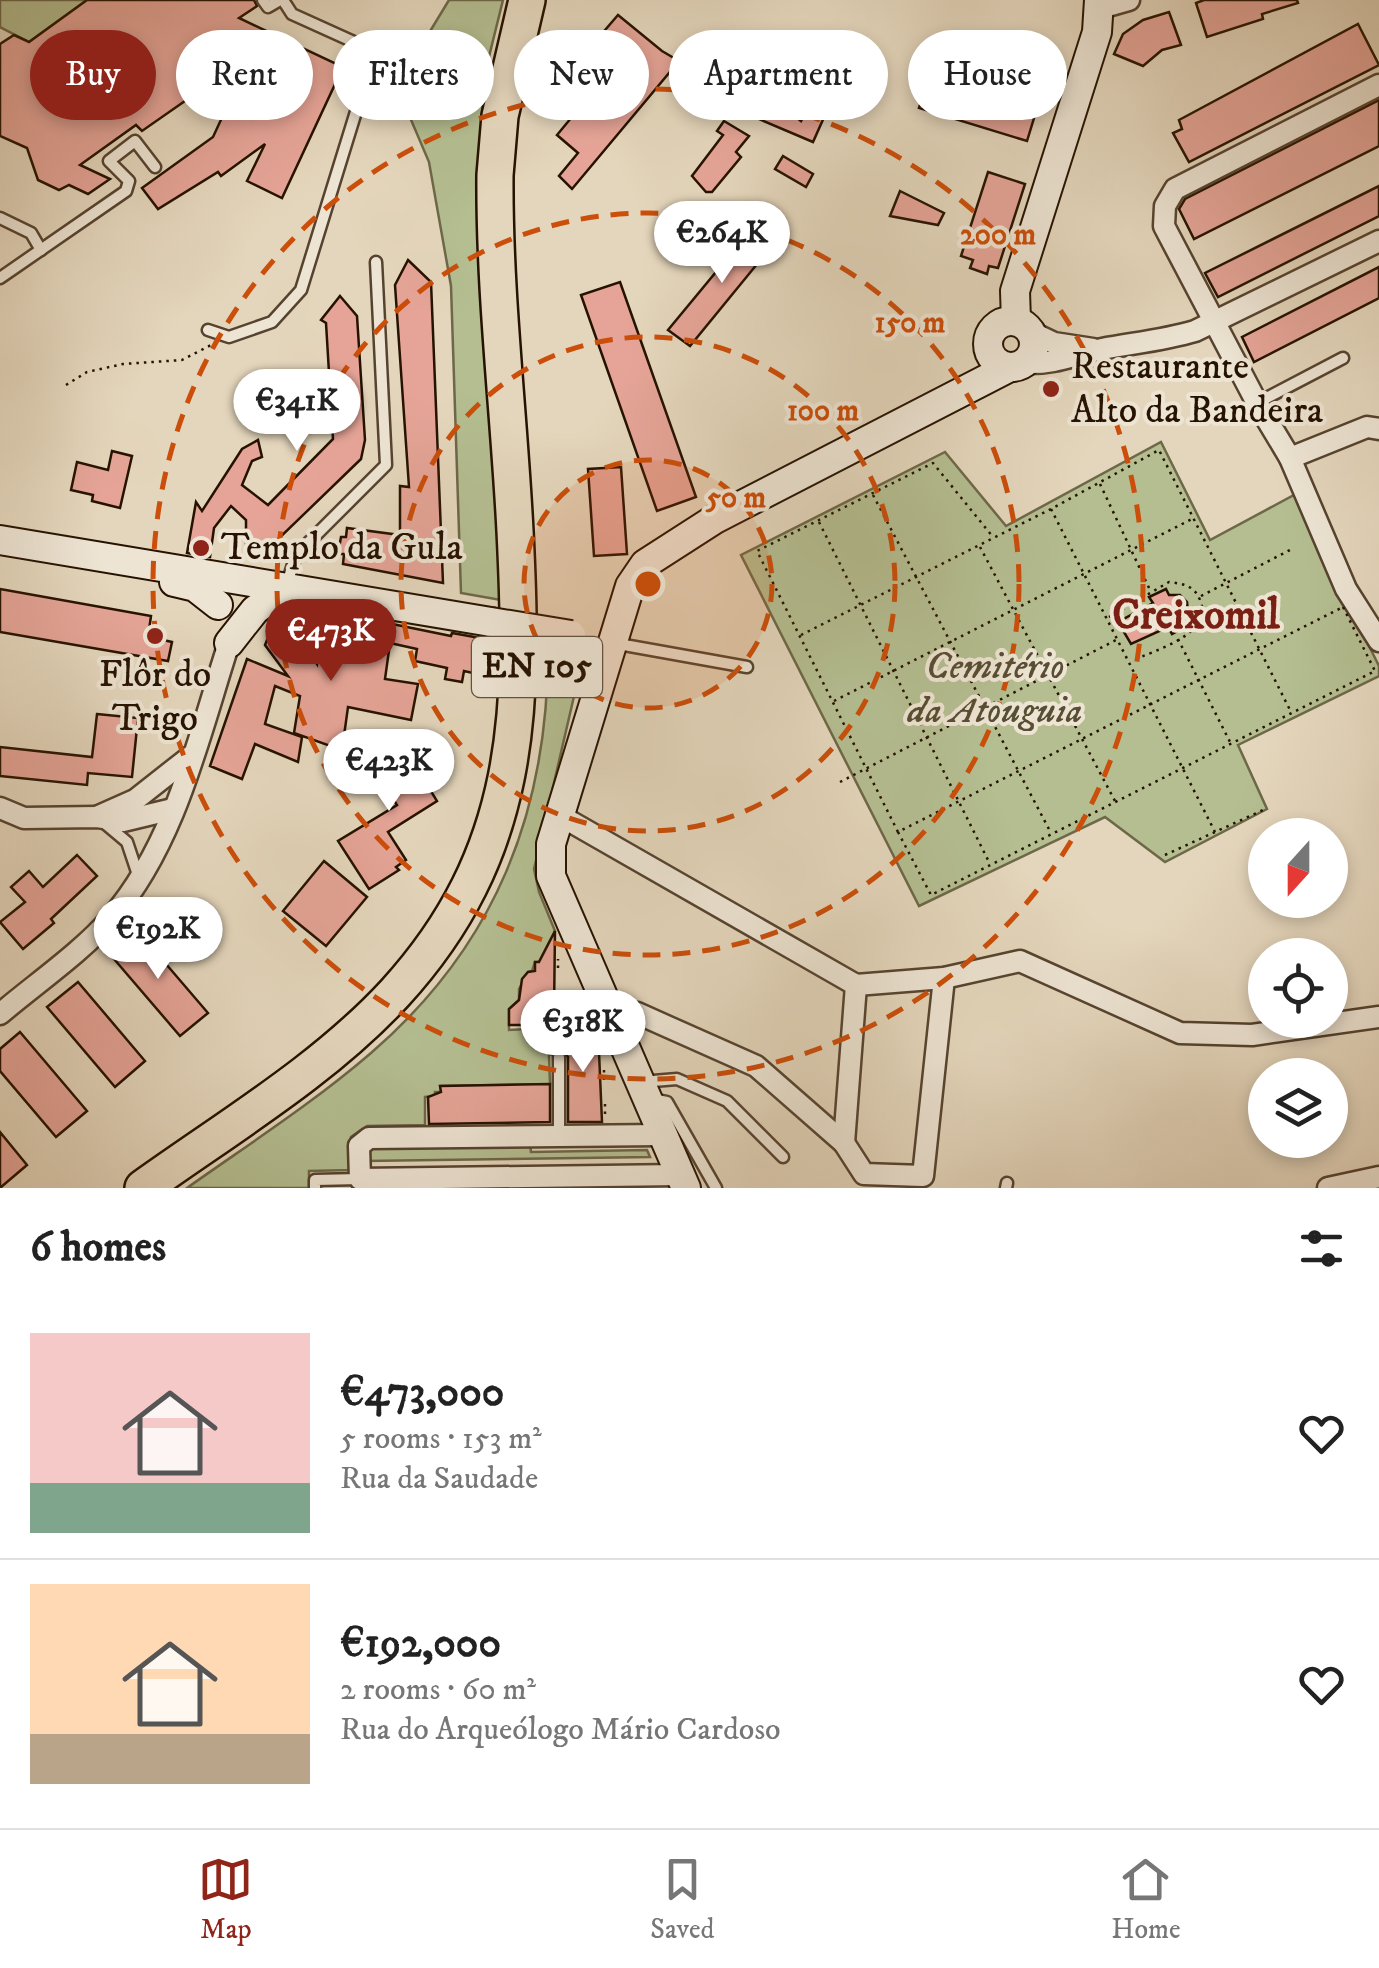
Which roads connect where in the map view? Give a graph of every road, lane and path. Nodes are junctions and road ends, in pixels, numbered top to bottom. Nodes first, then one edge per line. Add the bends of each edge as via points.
1 (263, 0) edge
2 (282, 0) edge
3 (527, 0) edge
4 (545, 0) edge
5 (1129, 0) edge
6 (1100, 4) edge
7 (1379, 85) edge
8 (155, 167) dead end
9 (0, 218) edge
10 (1379, 240) edge
11 (42, 250) junction
12 (376, 262) dead end
13 (2, 275) edge
14 (1217, 322) junction
15 (1024, 326) junction
16 (208, 330) dead end
17 (229, 336) junction
18 (988, 343) junction
19 (1100, 350) junction
20 (1343, 358) dead end
21 (1018, 365) junction
22 (66, 386) dead end
23 (964, 389) junction
24 (1257, 402) junction
25 (1379, 429) edge
26 (1290, 458) junction
27 (1100, 483) junction
28 (872, 493) junction
29 (1051, 509) junction
30 (1193, 518) junction
31 (818, 520) junction
32 (994, 538) junction
33 (0, 540) edge
34 (979, 546) junction
35 (1132, 550) junction
36 (1290, 550) dead end
37 (0, 552) edge
38 (1085, 575) junction
39 (916, 578) junction
40 (242, 580) junction
41 (1226, 584) junction
42 (285, 588) junction
43 (1152, 592) junction
44 (1200, 597) junction
45 (860, 605) junction
46 (237, 611) junction
47 (1014, 611) junction
48 (1107, 618) junction
49 (801, 635) junction
50 (1118, 639) junction
51 (1178, 639) junction
52 (1379, 641) edge
53 (229, 642) joint
54 (612, 642) junction
55 (951, 642) junction
56 (1260, 649) junction
57 (1130, 662) junction
58 (748, 667) dead end
59 (894, 671) junction
60 (1048, 674) junction
61 (1198, 680) junction
62 (834, 701) junction
63 (1151, 704) junction
64 (985, 707) junction
65 (1292, 713) junction
66 (926, 737) junction
67 (1082, 738) junction
68 (1230, 744) junction
69 (192, 755) junction
70 (866, 768) junction
71 (1183, 768) junction
72 (1018, 771) junction
73 (840, 782) dead end
74 (135, 800) junction
75 (958, 801) junction
76 (1116, 802) junction
77 (0, 808) edge
78 (173, 809) junction
79 (1263, 810) dead end
80 (560, 815) junction
81 (97, 817) junction
82 (898, 832) junction
83 (1215, 832) junction
84 (1052, 834) junction
85 (1164, 855) dead end
86 (990, 865) junction
87 (140, 882) junction
88 (558, 959) dead end
89 (558, 968) dead end
90 (944, 978) junction
91 (856, 985) junction
92 (0, 1014) edge
93 (612, 1016) junction
94 (1379, 1017) edge
95 (554, 1021) dead end
96 (559, 1057) dead end
97 (604, 1070) dead end
98 (604, 1080) dead end
99 (644, 1090) junction
100 (605, 1104) dead end
101 (605, 1124) dead end
102 (662, 1135) junction
103 (559, 1137) junction
104 (844, 1143) junction
105 (782, 1157) dead end
106 (1379, 1177) edge
107 (360, 1179) junction
108 (682, 1182) edge
109 (143, 1188) edge
110 (171, 1188) edge
111 (315, 1188) edge
112 (716, 1188) edge
113 (1328, 1188) edge

1 - 2 lane via 268,8
2 - 17 lane via 292,14 366,47 371,63 301,290 272,322
3 - 109 highway, EN 105 via 506,85 495,175 520,664 512,757 499,812 462,901 392,996 326,1057
4 - 110 highway, EN 105 via 522,90 513,174 538,645 532,736 515,818 475,912 408,1004 332,1074
5 - 6 street
6 - 15 street via 1098,32 1015,290
7 - 14 street via 1175,189 1164,226
8 - 11 lane via 135,141 109,161 129,181 126,191
9 - 11 lane via 31,234
10 - 14 street
11 - 13 lane
12 - 42 lane via 386,464 296,556
14 - 19 street via 1165,340
14 - 24 street
15 - 18 street via 997,325
15 - 19 street via 1054,343
15 - 21 street via 1034,349
16 - 17 lane
17 - 22 path via 182,360 87,372
18 - 21 street via 994,360
18 - 23 street
19 - 21 street via 1052,364
20 - 24 lane
21 - 23 street
23 - 54 street via 714,519 645,564 630,586
24 - 26 street
25 - 26 street via 1367,427
26 - 52 street via 1346,589
27 - 29 path
27 - 30 path via 1158,450
27 - 35 path
28 - 31 path
28 - 32 path via 933,463
28 - 39 path
29 - 32 path
29 - 38 path
30 - 35 path
30 - 41 path
31 - 45 path
31 - 49 path via 757,551
32 - 34 path
33 - 40 street
34 - 39 path
34 - 47 path
35 - 38 path
35 - 43 path
36 - 41 path
37 - 46 street via 168,580
38 - 47 path
38 - 48 path
39 - 45 path
39 - 55 path
40 - 42 street
40 - 46 street via 224,585 218,598
41 - 44 path
41 - 56 path
42 - 46 street
42 - 54 street, bridge
43 - 44 path via 1168,582 1189,585
43 - 48 path
44 - 51 path via 1201,622
45 - 49 path
45 - 59 path
46 - 53 street
47 - 55 path
47 - 60 path
48 - 50 path
49 - 62 path
50 - 57 path
50 - 60 path
51 - 57 path
51 - 61 path
53 - 69 street
54 - 58 lane
54 - 80 street
55 - 59 path
55 - 64 path
56 - 61 path
56 - 65 path
56 - 65 path via 1343,607 1376,671
57 - 63 path
59 - 62 path
59 - 66 path
60 - 64 path
60 - 67 path
61 - 63 path
61 - 68 path
62 - 70 path
63 - 67 path
63 - 71 path
64 - 66 path
64 - 72 path
65 - 68 path
66 - 70 path
66 - 75 path
67 - 72 path
67 - 76 path
68 - 71 path
69 - 74 street
69 - 78 street
70 - 73 path
70 - 82 path
71 - 76 path
71 - 83 path
72 - 75 path
72 - 84 path
74 - 78 street
74 - 81 street
75 - 82 path
75 - 86 path
76 - 84 path
77 - 81 street via 24,818
78 - 81 street via 123,822
78 - 87 street
79 - 83 path
80 - 91 street
80 - 93 street via 551,876
81 - 87 lane via 127,842
82 - 86 path via 931,896
83 - 85 path
84 - 86 path
87 - 92 street via 109,921
88 - 89 path
90 - 91 street
90 - 94 street via 1020,962 1180,1033 1252,1034
90 - 104 street via 923,1176 864,1174
91 - 104 street
93 - 95 lane
93 - 99 street
93 - 104 street via 637,1013 756,1066
96 - 103 lane
97 - 98 path
99 - 102 street
99 - 105 lane via 677,1079 728,1101
99 - 112 lane via 666,1102
100 - 101 path
102 - 103 street
102 - 108 street
103 - 107 street via 369,1138 359,1146
106 - 113 street
107 - 108 street
107 - 111 lane via 314,1180

